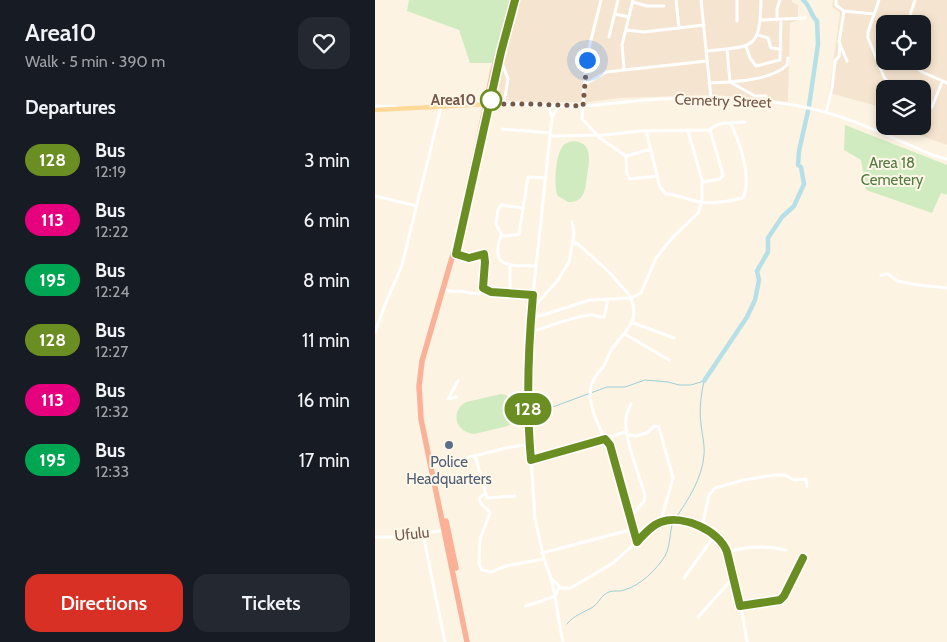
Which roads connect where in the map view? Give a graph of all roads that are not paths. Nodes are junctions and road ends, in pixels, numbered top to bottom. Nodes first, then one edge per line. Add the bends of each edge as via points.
1 (513, 0) edge
2 (601, 0) edge
3 (618, 0) edge
4 (676, 0) edge
5 (701, 0) edge
6 (737, 0) edge
7 (761, 0) edge
8 (780, 0) edge
9 (836, 0) edge
10 (879, 0) edge
11 (915, 0) edge
12 (633, 1) edge
13 (664, 6) dead end
14 (844, 11) junction
15 (615, 14) junction
16 (874, 14) junction
17 (910, 15) edge
18 (629, 17) junction
19 (805, 18) dead end
20 (761, 20) junction
21 (779, 20) junction
22 (737, 21) dead end
23 (704, 25) junction
24 (679, 28) junction
25 (625, 30) junction
26 (758, 35) junction
27 (609, 37) dead end
28 (840, 45) junction
29 (746, 46) junction
30 (727, 49) junction
31 (780, 49) junction
32 (707, 51) junction
33 (500, 58) junction
34 (788, 58) dead end
35 (847, 60) dead end
36 (707, 61) junction
37 (623, 70) junction
38 (919, 70) edge
39 (887, 80) edge
40 (729, 82) junction
41 (942, 82) junction
42 (709, 83) junction
43 (947, 83) edge
44 (584, 85) junction
45 (766, 96) dead end
46 (711, 98) junction
47 (486, 103) junction
48 (504, 103) junction
49 (547, 105) junction
50 (375, 106) edge
51 (559, 106) junction
52 (583, 106) junction
53 (441, 107) junction
54 (931, 107) edge
55 (375, 110) edge
56 (826, 113) junction
57 (553, 117) junction
58 (745, 122) dead end
59 (729, 123) junction
60 (502, 129) dead end
61 (711, 130) junction
62 (646, 131) junction
63 (688, 131) junction
64 (550, 134) junction
65 (597, 134) junction
66 (651, 149) junction
67 (626, 156) junction
68 (946, 157) edge
69 (657, 176) junction
70 (546, 178) junction
71 (703, 182) junction
72 (375, 196) edge
73 (701, 202) junction
74 (417, 206) junction
75 (523, 208) junction
76 (572, 222) dead end
77 (503, 235) junction
78 (573, 242) junction
79 (456, 254) junction
80 (510, 265) junction
81 (536, 266) junction
82 (881, 275) dead end
83 (483, 288) junction
84 (947, 288) edge
85 (446, 290) junction
86 (510, 294) junction
87 (533, 295) junction
88 (631, 298) junction
89 (608, 300) junction
90 (532, 309) junction
91 (531, 318) junction
92 (631, 322) junction
93 (375, 332) edge
94 (529, 332) junction
95 (625, 334) junction
96 (675, 338) dead end
97 (669, 360) dead end
98 (458, 381) dead end
99 (456, 398) dead end
100 (631, 404) dead end
101 (628, 433) junction
102 (605, 439) junction
103 (530, 444) junction
104 (475, 456) junction
105 (531, 460) junction
106 (434, 466) junction
107 (807, 486) dead end
108 (485, 494) junction
109 (515, 496) dead end
110 (631, 518) junction
111 (663, 522) junction
112 (702, 527) junction
113 (633, 529) junction
114 (446, 530) junction
115 (423, 534) junction
116 (715, 535) junction
117 (375, 537) edge
118 (637, 542) junction
119 (786, 550) dead end
120 (727, 552) junction
121 (542, 553) junction
122 (803, 558) dead end
123 (544, 559) junction
124 (551, 578) junction
125 (684, 578) dead end
126 (734, 578) junction
127 (559, 586) junction
128 (556, 595) junction
129 (527, 606) dead end
130 (740, 606) junction
131 (697, 617) dead end
132 (445, 642) edge
133 (468, 642) edge
134 (563, 642) edge
135 (747, 642) edge

1 - 33 highway
1 - 47 highway
2 - 44 street via 588,51
3 - 15 street
4 - 24 street
5 - 23 street
6 - 22 street
7 - 20 street
8 - 21 street via 777,9
9 - 14 street via 837,7
10 - 16 street
11 - 17 street
12 - 13 street via 647,6
12 - 18 street
14 - 16 street
14 - 28 street
15 - 18 street
15 - 27 street
16 - 39 street via 868,40
18 - 25 street
19 - 21 street
20 - 21 street
20 - 26 street
21 - 31 street
23 - 24 street
23 - 32 street
24 - 25 street via 644,32
25 - 37 street
26 - 29 street
26 - 31 street via 768,38 771,48
28 - 35 street
28 - 56 street
29 - 30 street
29 - 31 street via 756,66 780,60
30 - 32 street
30 - 40 street
32 - 36 street
33 - 47 highway
33 - 48 street via 508,79
34 - 40 street via 787,65 778,72
36 - 37 street
36 - 42 street
37 - 44 street via 606,72
38 - 41 street
40 - 42 street
40 - 45 street via 755,96
41 - 43 street
41 - 54 street
42 - 46 street
44 - 52 street
46 - 52 street, Cemetry Street
46 - 56 street, Cemetry Street via 783,104
47 - 48 street, Cemetry Street
47 - 50 street, Cemetry Street
47 - 53 main road
47 - 79 highway
47 - 114 highway via 458,237 420,373 421,419
48 - 49 street, Cemetry Street
49 - 51 street, Cemetry Street
49 - 57 street
51 - 52 street, Cemetry Street
51 - 57 street
52 - 65 street via 583,120
53 - 55 main road
53 - 74 street
56 - 68 street, Cemetry Street via 932,155
57 - 64 street
58 - 59 street
59 - 61 street
59 - 73 street via 743,158 745,196 713,203
60 - 64 street
61 - 63 street
61 - 71 street via 723,175 720,179
62 - 63 street
62 - 65 street
62 - 66 street
63 - 71 street
64 - 65 street
64 - 70 street
65 - 67 street
66 - 67 street
66 - 69 street
67 - 69 street via 630,179
69 - 73 street via 666,194
70 - 75 street via 527,177
70 - 81 street
71 - 73 street
72 - 74 street
73 - 88 street via 698,213 656,258 641,293
74 - 93 street via 400,271
75 - 77 street via 519,234
75 - 77 street via 501,205 495,224
76 - 78 street
77 - 80 street via 499,259
78 - 88 street via 591,255
78 - 90 street via 569,262 558,280
79 - 83 street via 469,258 484,254
79 - 85 highway
80 - 81 street
80 - 86 street
81 - 87 street
82 - 84 street via 888,274 899,281 918,285
83 - 85 street via 482,293 475,295
83 - 86 street
85 - 106 highway via 428,350 422,385 423,418
86 - 87 street
87 - 90 street
88 - 89 street
88 - 92 street
89 - 91 street via 589,300
89 - 94 street via 604,317 577,318
90 - 91 street
91 - 94 street
92 - 95 street
92 - 96 street
94 - 103 street
95 - 97 street
95 - 102 street via 612,349 591,388 590,397
98 - 99 street via 448,399
100 - 101 street via 626,419
101 - 102 street
101 - 110 street via 645,496
101 - 111 street via 636,436 647,433 653,426 659,427 673,478
102 - 105 street
102 - 110 street via 610,445
103 - 104 street
103 - 105 street
104 - 106 street
104 - 108 street
105 - 121 street via 535,519
106 - 114 highway
107 - 112 street via 806,479 775,475 720,486 709,495
108 - 109 street via 489,499
108 - 123 street via 479,500 490,513 480,540 481,570 491,572
110 - 113 street
111 - 112 street via 683,522
111 - 118 street
112 - 116 street
113 - 118 street
113 - 121 street
114 - 115 street, Ufulu
114 - 133 highway
115 - 117 street, Ufulu
115 - 132 street
116 - 120 street
116 - 125 street
118 - 127 street via 613,563 580,584 569,589
119 - 120 street via 757,546
120 - 126 street
121 - 123 street
122 - 130 street via 780,600
123 - 124 street
124 - 127 street
124 - 128 street
126 - 130 street
126 - 131 street
127 - 128 street
128 - 129 street
128 - 134 street
130 - 135 street

